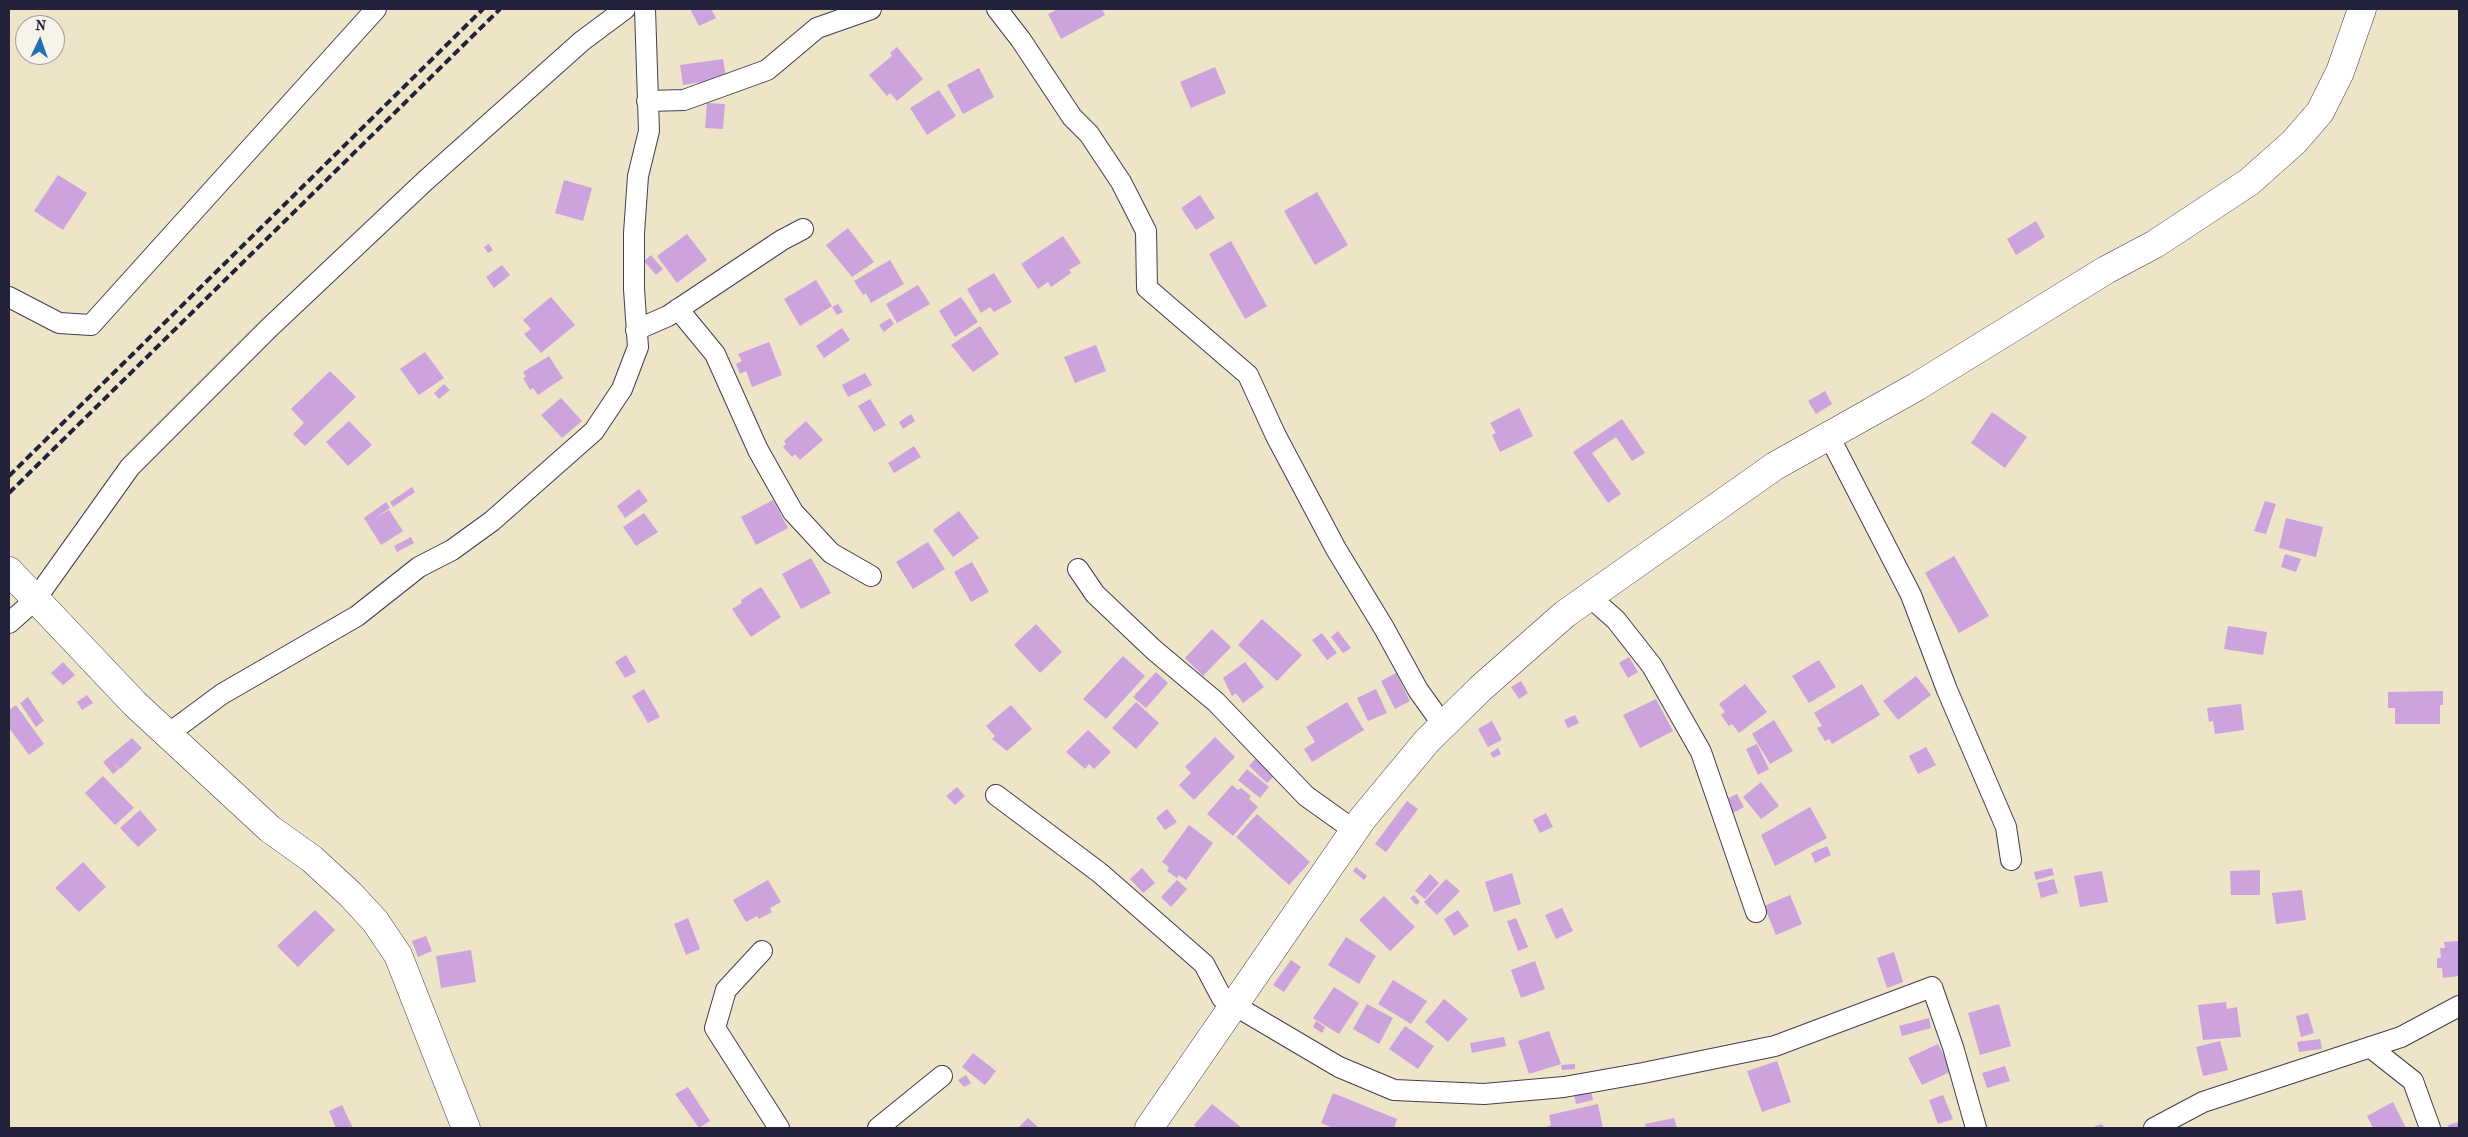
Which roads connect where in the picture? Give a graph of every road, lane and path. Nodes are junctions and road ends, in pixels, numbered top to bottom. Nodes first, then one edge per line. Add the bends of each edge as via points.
1 (376, 9) edge
2 (625, 9) edge
3 (645, 9) edge
4 (871, 9) edge
5 (997, 9) edge
6 (2362, 9) edge
7 (648, 101) junction
8 (803, 229) dead end
9 (9, 297) edge
10 (678, 309) junction
11 (636, 330) junction
12 (1830, 436) junction
13 (1078, 569) dead end
14 (9, 571) edge
15 (872, 576) dead end
16 (1590, 597) junction
17 (35, 600) junction
18 (9, 623) edge
19 (1443, 724) junction
20 (168, 734) junction
21 (996, 795) dead end
22 (1355, 831) junction
23 (2011, 860) dead end
24 (1756, 912) dead end
25 (762, 951) dead end
26 (1234, 1004) junction
27 (2459, 1006) edge
28 (2370, 1047) junction
29 (942, 1076) dead end
30 (466, 1128) edge
31 (779, 1128) edge
32 (878, 1128) edge
33 (1149, 1128) edge
34 (1976, 1128) edge
35 (2154, 1128) edge
36 (2430, 1128) edge

1 - 9 street via 91,325 59,323
2 - 17 street via 582,40 425,182 269,328 137,460
3 - 7 street
4 - 7 street via 817,28 767,70 684,100
5 - 19 street via 1121,182 1146,230 1147,288 1248,375 1276,436 1336,549 1418,690
6 - 12 street via 2340,72 2320,112 2294,142 2249,182 2155,244 2106,270
7 - 11 street via 650,131 638,176 634,233
8 - 10 street
10 - 11 street
10 - 15 street via 715,354 758,450 793,512 831,553
11 - 20 street via 638,347 622,389 594,431 492,521 452,550 420,567 358,616 222,694
12 - 16 street via 1776,466
12 - 23 street via 1910,595 2006,826
13 - 22 street via 1095,594 1216,702 1306,796
14 - 17 street
16 - 19 street via 1534,641
16 - 24 street via 1616,620 1652,666 1701,752
17 - 18 street
17 - 20 street
19 - 22 street via 1399,773
20 - 30 street via 270,829 312,859 375,921 398,955
21 - 26 street via 1100,873 1197,957 1222,998
22 - 26 street
25 - 31 street via 726,990 715,1028
26 - 33 street
26 - 34 street via 1339,1067 1394,1090 1484,1094 1564,1087 1775,1046 1932,987
27 - 28 street via 2401,1037
28 - 35 street via 2203,1102
28 - 36 street via 2414,1081
29 - 32 street

